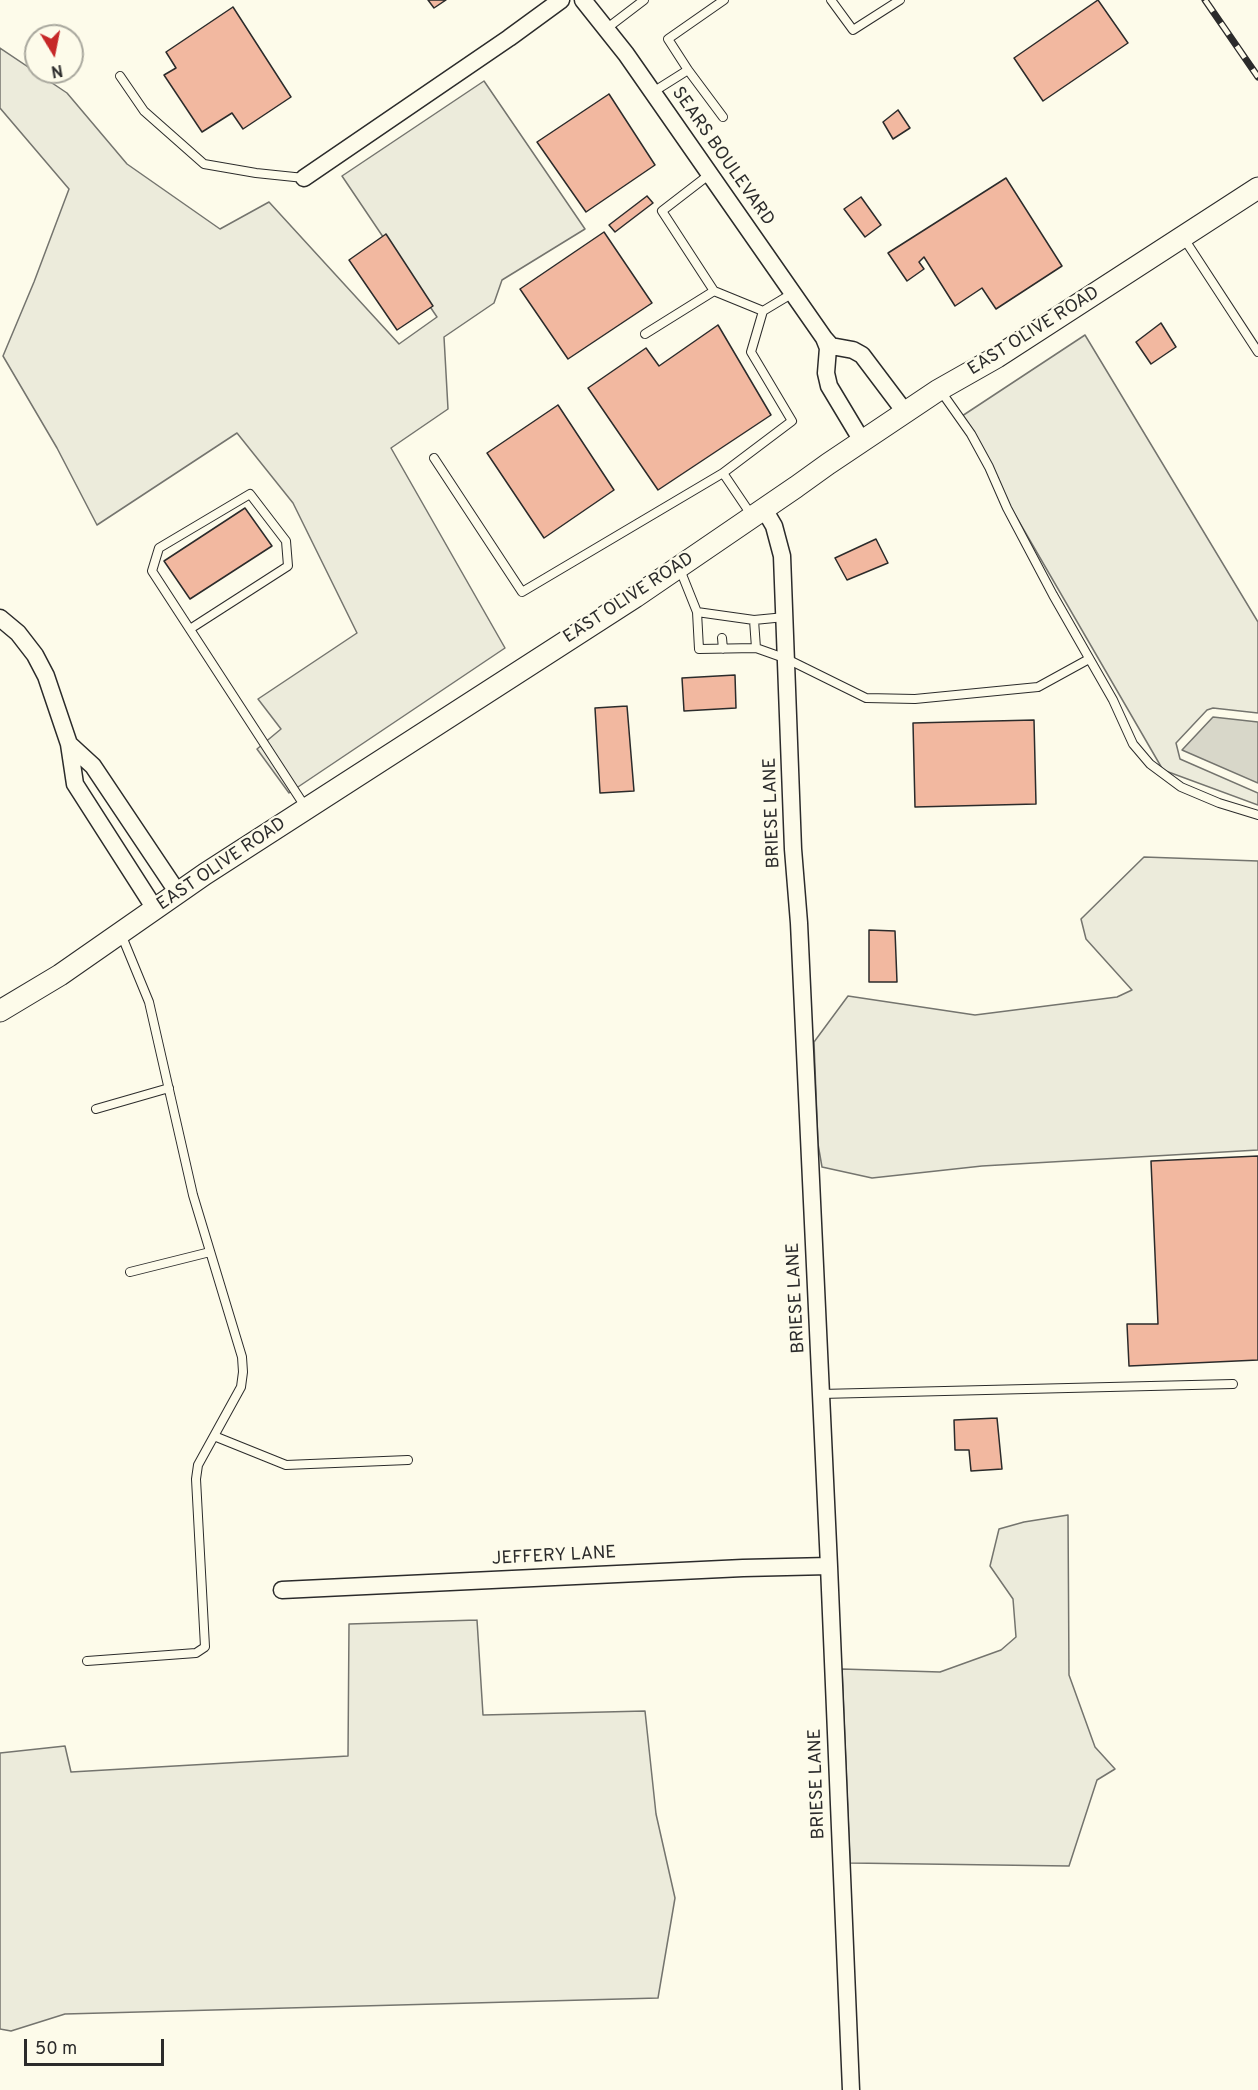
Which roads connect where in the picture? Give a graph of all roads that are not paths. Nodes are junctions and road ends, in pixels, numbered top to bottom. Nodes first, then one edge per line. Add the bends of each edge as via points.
1 (561, 0) edge
2 (584, 0) edge
3 (644, 0) edge
4 (724, 0) edge
5 (831, 0) edge
6 (900, 0) edge
7 (606, 29) junction
8 (688, 70) junction
9 (120, 76) dead end
10 (653, 92) junction
11 (723, 117) dead end
12 (710, 174) junction
13 (304, 178) joint
14 (1258, 188) edge
15 (1183, 237) junction
16 (714, 291) junction
17 (793, 293) junction
18 (763, 311) junction
19 (645, 334) dead end
20 (824, 338) junction
21 (1258, 352) edge
22 (940, 390) junction
23 (905, 412) junction
24 (862, 441) junction
25 (434, 458) dead end
26 (723, 473) junction
27 (758, 513) junction
28 (679, 567) junction
29 (697, 612) junction
30 (784, 617) junction
31 (0, 618) edge
32 (754, 620) junction
33 (190, 629) junction
34 (722, 638) dead end
35 (756, 648) junction
36 (723, 649) junction
37 (787, 659) junction
38 (1089, 659) junction
39 (69, 744) junction
40 (306, 808) junction
41 (1258, 815) edge
42 (178, 893) junction
43 (155, 909) junction
44 (121, 933) junction
45 (0, 1011) edge
46 (169, 1088) junction
47 (96, 1109) dead end
48 (210, 1252) junction
49 (130, 1272) dead end
50 (1233, 1384) dead end
51 (821, 1394) junction
52 (214, 1436) junction
53 (408, 1460) dead end
54 (829, 1566) junction
55 (282, 1590) dead end
56 (87, 1661) dead end
57 (851, 2090) edge

1 - 13 street
2 - 7 street, SEARS BOULEVARD
3 - 7 lane
4 - 8 lane via 668,39
5 - 6 lane via 853,30
7 - 10 street, SEARS BOULEVARD
8 - 10 lane
8 - 11 lane
9 - 13 lane via 144,111 204,164
10 - 12 street, SEARS BOULEVARD
12 - 16 lane via 662,211
12 - 17 street, SEARS BOULEVARD
14 - 15 street, EAST OLIVE ROAD
15 - 21 lane
15 - 22 street, EAST OLIVE ROAD
16 - 18 lane
16 - 19 lane
17 - 18 lane
17 - 20 street, SEARS BOULEVARD
18 - 26 lane via 751,352 792,421
20 - 23 street via 831,346 862,355
20 - 24 street, SEARS BOULEVARD via 829,386
22 - 23 street, EAST OLIVE ROAD
22 - 38 lane via 971,434
23 - 24 street, EAST OLIVE ROAD
24 - 27 street, EAST OLIVE ROAD
25 - 26 lane via 522,592
26 - 27 lane
27 - 28 street, EAST OLIVE ROAD
27 - 30 street, BRIESE LANE via 774,526 780,548
28 - 29 lane
28 - 40 street, EAST OLIVE ROAD
29 - 32 lane
29 - 36 lane via 699,649
30 - 32 lane
30 - 37 street, BRIESE LANE
31 - 39 street via 35,655
32 - 35 lane
33 - 33 lane via 152,571 159,548 250,494 286,541 288,566
33 - 40 lane
34 - 36 lane
35 - 36 lane
35 - 37 lane
37 - 38 lane via 866,698 915,699 1038,687
37 - 51 street, BRIESE LANE
38 - 41 lane via 1133,744 1150,764 1180,787
39 - 42 street via 93,766
39 - 43 street via 75,783
40 - 42 street, EAST OLIVE ROAD
42 - 43 street, EAST OLIVE ROAD
43 - 44 street, EAST OLIVE ROAD
44 - 45 street, EAST OLIVE ROAD
44 - 46 lane via 150,1002
46 - 47 lane
46 - 48 lane
48 - 49 lane
48 - 52 lane via 242,1357 243,1372 241,1387
50 - 51 lane
51 - 54 street, BRIESE LANE
52 - 53 lane via 286,1465
52 - 56 lane via 198,1464 196,1479 205,1647 196,1653
54 - 55 street, JEFFERY LANE
54 - 57 street, BRIESE LANE

